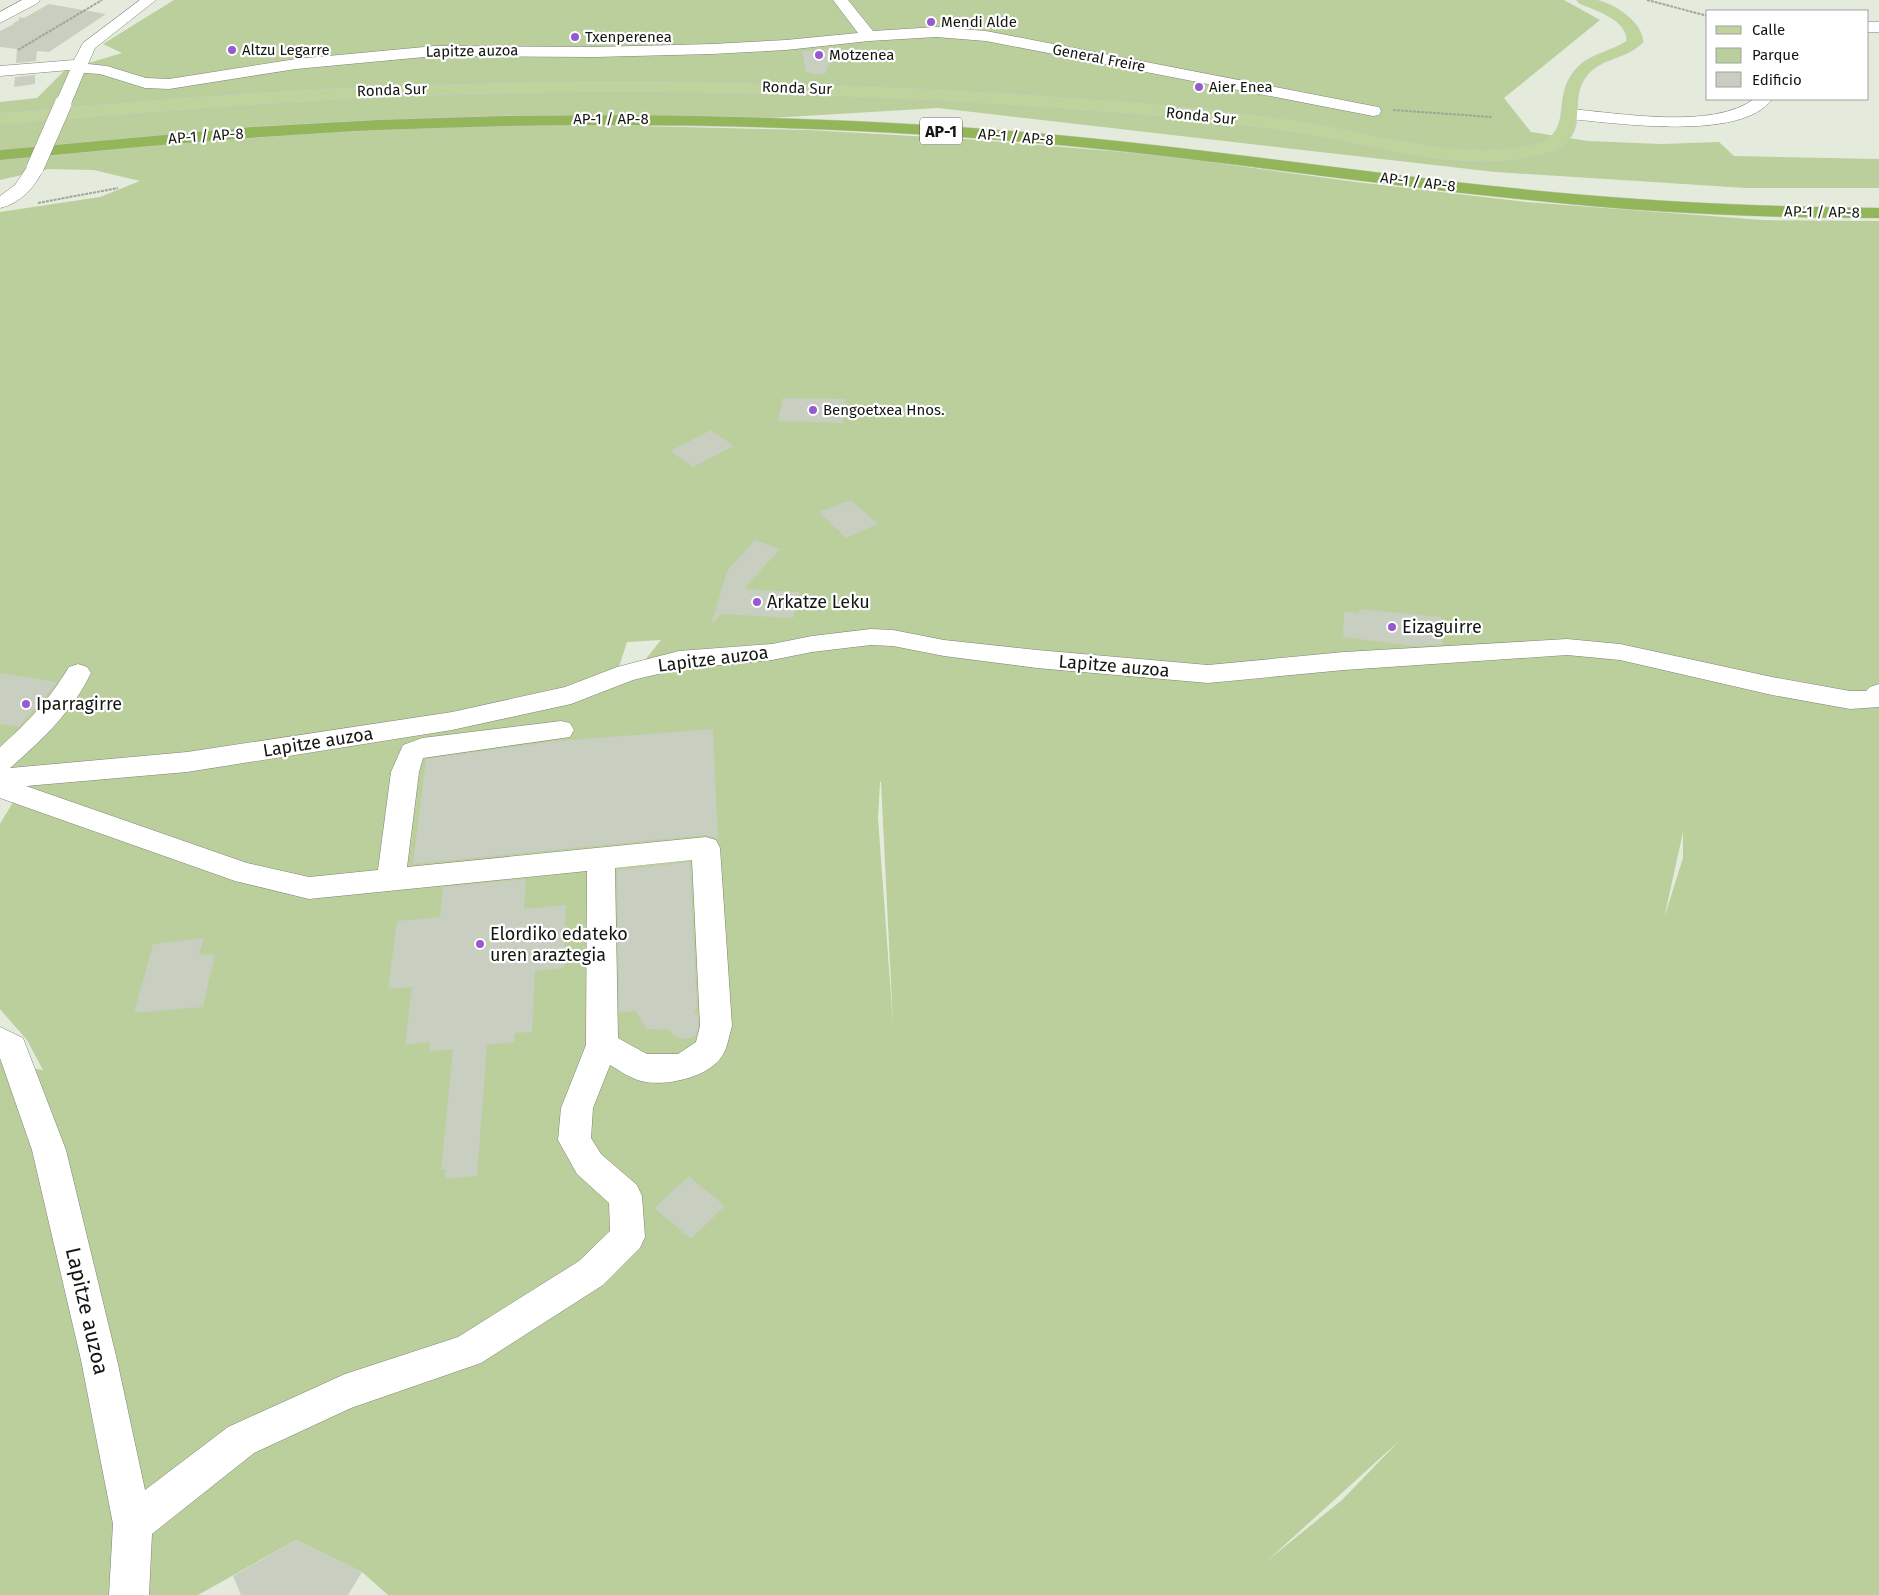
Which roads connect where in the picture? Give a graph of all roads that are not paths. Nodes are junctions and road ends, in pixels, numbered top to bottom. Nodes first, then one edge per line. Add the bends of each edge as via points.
1 (32, 0) edge
2 (148, 0) edge
3 (840, 0) edge
4 (1584, 0) edge
5 (0, 18) edge
6 (869, 36) junction
7 (79, 66) junction
8 (0, 71) edge
9 (1759, 100) edge
10 (1373, 111) road end
11 (1570, 114) junction
12 (0, 119) edge
13 (0, 144) edge
14 (0, 155) edge
15 (1879, 201) edge
16 (0, 203) edge
17 (1879, 213) edge
18 (78, 673) dead end
19 (1879, 694) edge
20 (562, 730) dead end
21 (0, 762) edge
22 (0, 779) edge
23 (0, 788) edge
24 (601, 859) junction
25 (391, 879) junction
26 (0, 1040) edge
27 (602, 1045) junction
28 (133, 1524) junction
29 (129, 1595) edge

1 - 5 street
2 - 7 street via 88,46
3 - 6 street
4 - 11 main road, Ronda Sur via 1623,20 1633,28 1636,37 1628,49 1580,72 1571,92
6 - 7 street, Lapitze auzoa via 712,49 435,51 296,64 169,84 145,82
6 - 10 street, General Freire via 936,32 986,36
7 - 8 street, Lapitze auzoa
7 - 16 street, bridge via 25,187
9 - 11 street via 1752,109 1737,115 1703,121
11 - 12 main road, Ronda Sur via 1569,127 1553,144 1517,154 1487,155 1442,152 1302,128 1180,113 979,97 751,87 595,85 396,90 182,102
13 - 15 highway, AP-1 / AP-8 / AP-1 via 158,128 374,114 554,108 740,110 1085,131 1595,189 1742,198
14 - 17 highway, AP-1 / AP-8 / AP-1 via 220,134 426,123 578,119 790,122 1092,143 1598,201 1737,210
18 - 21 street via 71,689 21,744
19 - 22 street, Lapitze auzoa via 1873,700 1850,700 1620,652 1567,647 1344,661 1208,674 1036,659 871,637 772,652 679,660 626,673 571,695 442,722 186,762
20 - 25 street via 422,747 412,752 405,772
23 - 25 street via 245,873 309,888
24 - 25 street
24 - 27 street
24 - 27 street via 706,848 716,1026 708,1050 684,1067 643,1068
26 - 28 street, Lapitze auzoa via 12,1047 49,1150 99,1360
27 - 28 street via 577,1108 574,1140 589,1164 625,1196 628,1237 592,1272 468,1351 345,1392 241,1440
28 - 29 street, Lapitze auzoa

